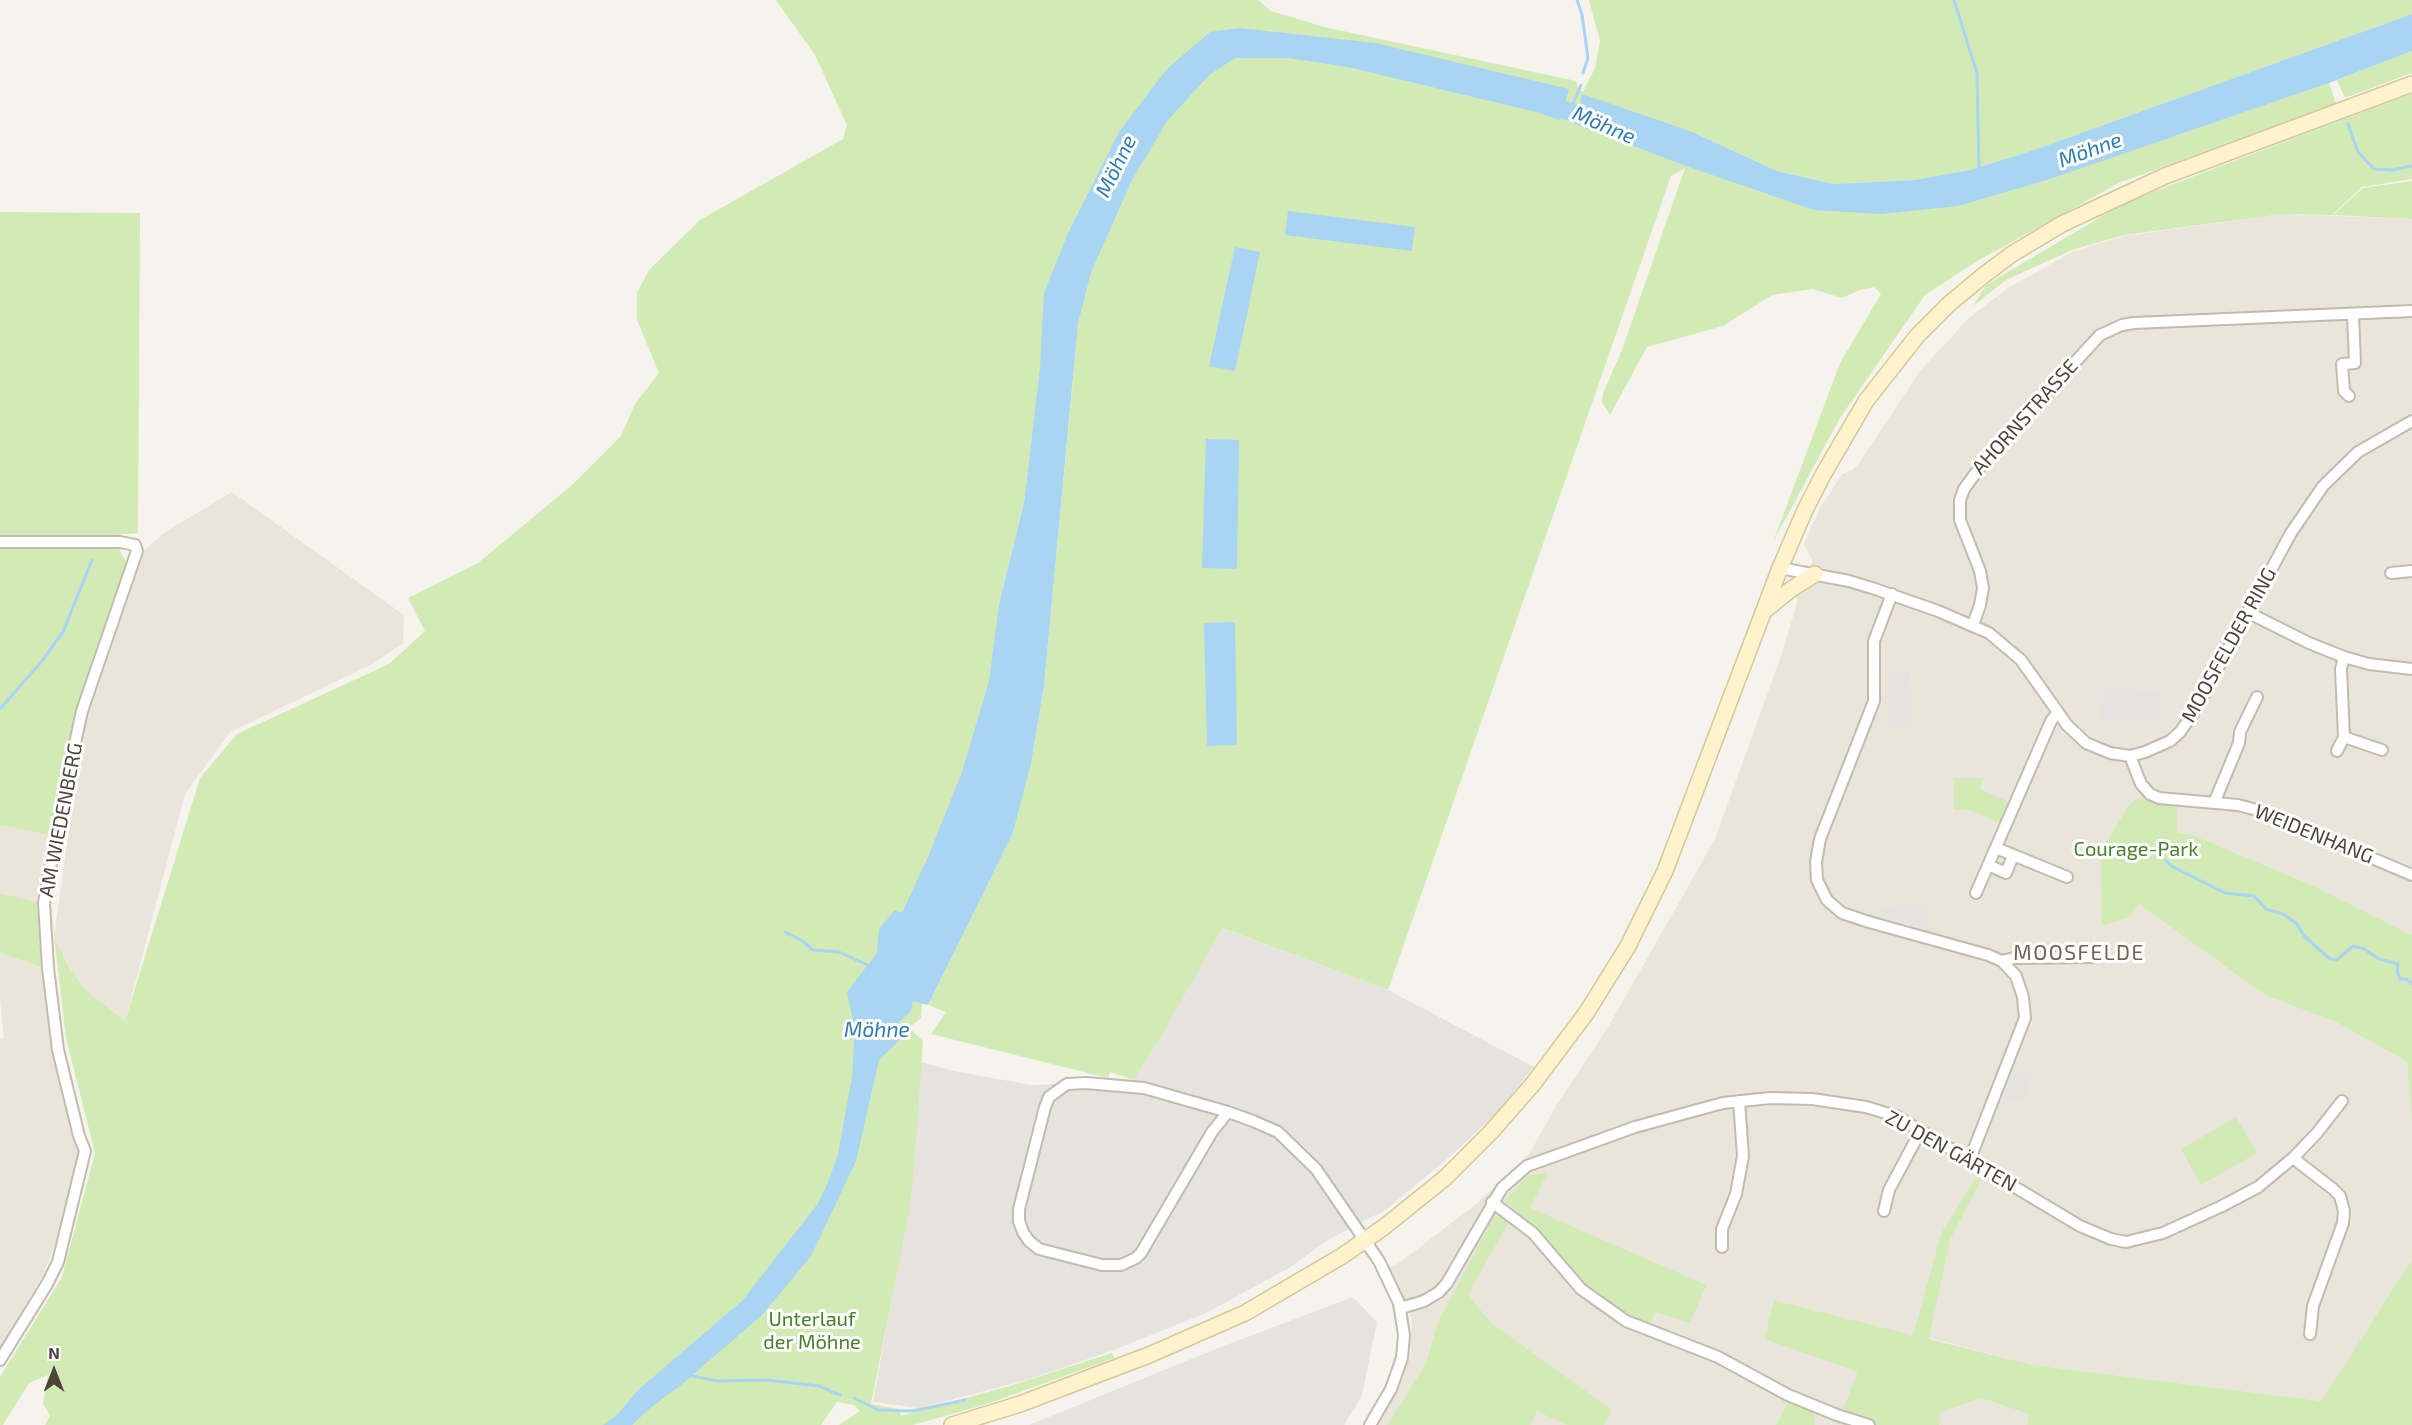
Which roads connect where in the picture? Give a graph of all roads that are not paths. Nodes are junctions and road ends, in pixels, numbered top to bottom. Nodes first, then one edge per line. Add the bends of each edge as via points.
1 (2412, 84) edge
2 (2412, 311) edge
3 (2354, 314) junction
4 (2349, 396) dead end
5 (2412, 421) edge
6 (0, 542) edge
7 (1780, 568) junction
8 (2412, 571) edge
9 (2391, 573) dead end
10 (1815, 574) junction
11 (1892, 594) junction
12 (1763, 612) junction
13 (2247, 612) junction
14 (1972, 625) junction
15 (2344, 657) junction
16 (2412, 669) edge
17 (2257, 697) dead end
18 (2058, 712) junction
19 (2344, 736) junction
20 (2382, 750) dead end
21 (2337, 751) dead end
22 (2130, 756) junction
23 (2214, 803) junction
24 (1996, 848) junction
25 (2013, 855) junction
26 (1988, 865) junction
27 (2412, 875) edge
28 (2067, 878) dead end
29 (1976, 893) dead end
30 (2092, 957) dead end
31 (2002, 961) junction
32 (1739, 1101) junction
33 (2342, 1101) dead end
34 (1228, 1112) junction
35 (1921, 1130) junction
36 (2293, 1158) junction
37 (1970, 1159) junction
38 (1492, 1202) junction
39 (1884, 1211) dead end
40 (1366, 1240) junction
41 (1722, 1247) dead end
42 (1401, 1308) junction
43 (2310, 1334) dead end
44 (0, 1360) edge
45 (952, 1425) edge
46 (1370, 1425) edge
47 (1869, 1425) edge

1 - 7 main road via 2123,194 2054,229 1984,274 1917,336 1866,401 1824,473
2 - 3 street, AHORNSTRASSE
3 - 4 street via 2355,363 2342,364 2344,391
3 - 14 street, AHORNSTRASSE via 2134,323 2100,335 1986,459 1964,489 1960,520 1983,588
5 - 13 street, MOOSFELDER RING via 2358,452 2328,480 2296,526
6 - 44 street, AM WIEDENBERG via 120,542 135,545 137,551 82,711 44,903 58,1050 85,1150 58,1262
7 - 10 street
7 - 12 main road
8 - 9 street
10 - 11 street
10 - 12 main road
11 - 14 street
11 - 31 street via 1874,641 1874,701 1820,839 1817,880 1827,900 1842,913
12 - 40 main road via 1665,871 1628,946 1587,1012 1533,1084 1477,1146 1414,1204
13 - 15 street
13 - 22 street, MOOSFELDER RING via 2180,732 2158,747
14 - 18 street via 1989,633 2020,660
15 - 16 street
15 - 19 street
17 - 23 street
18 - 22 street via 2086,743
18 - 24 street
19 - 20 street
19 - 21 street
22 - 23 street, WEIDENHANG via 2137,778 2150,794 2168,800
23 - 27 street, WEIDENHANG via 2261,811
24 - 25 street
24 - 26 street
25 - 26 street via 2006,873
25 - 28 street
26 - 29 street
30 - 31 street
31 - 37 street via 2016,976 2025,1018
32 - 35 street, ZU DEN GÄRTEN via 1791,1098 1839,1102 1896,1116
32 - 38 street, ZU DEN GÄRTEN via 1667,1117 1542,1160 1514,1175
32 - 41 street via 1743,1156 1736,1194 1722,1229
33 - 36 street, ZU DEN GÄRTEN
34 - 34 street via 1144,1088 1067,1084 1049,1097 1019,1209 1019,1221 1029,1241 1039,1249 1102,1266 1121,1265 1136,1258
34 - 40 street via 1278,1132 1292,1144 1316,1169
35 - 37 street, ZU DEN GÄRTEN
35 - 39 street via 1889,1190
36 - 37 street, ZU DEN GÄRTEN via 2258,1187 2222,1206 2163,1233 2126,1242 2080,1226
36 - 43 street via 2340,1196 2344,1210 2343,1223 2313,1306
38 - 42 street, ZU DEN GÄRTEN via 1447,1283 1424,1301
38 - 47 street via 1533,1233 1581,1288 1626,1321 1718,1358 1810,1404
40 - 42 street via 1392,1283
40 - 45 main road via 1245,1313 1149,1355
42 - 46 street via 1402,1358 1391,1389

